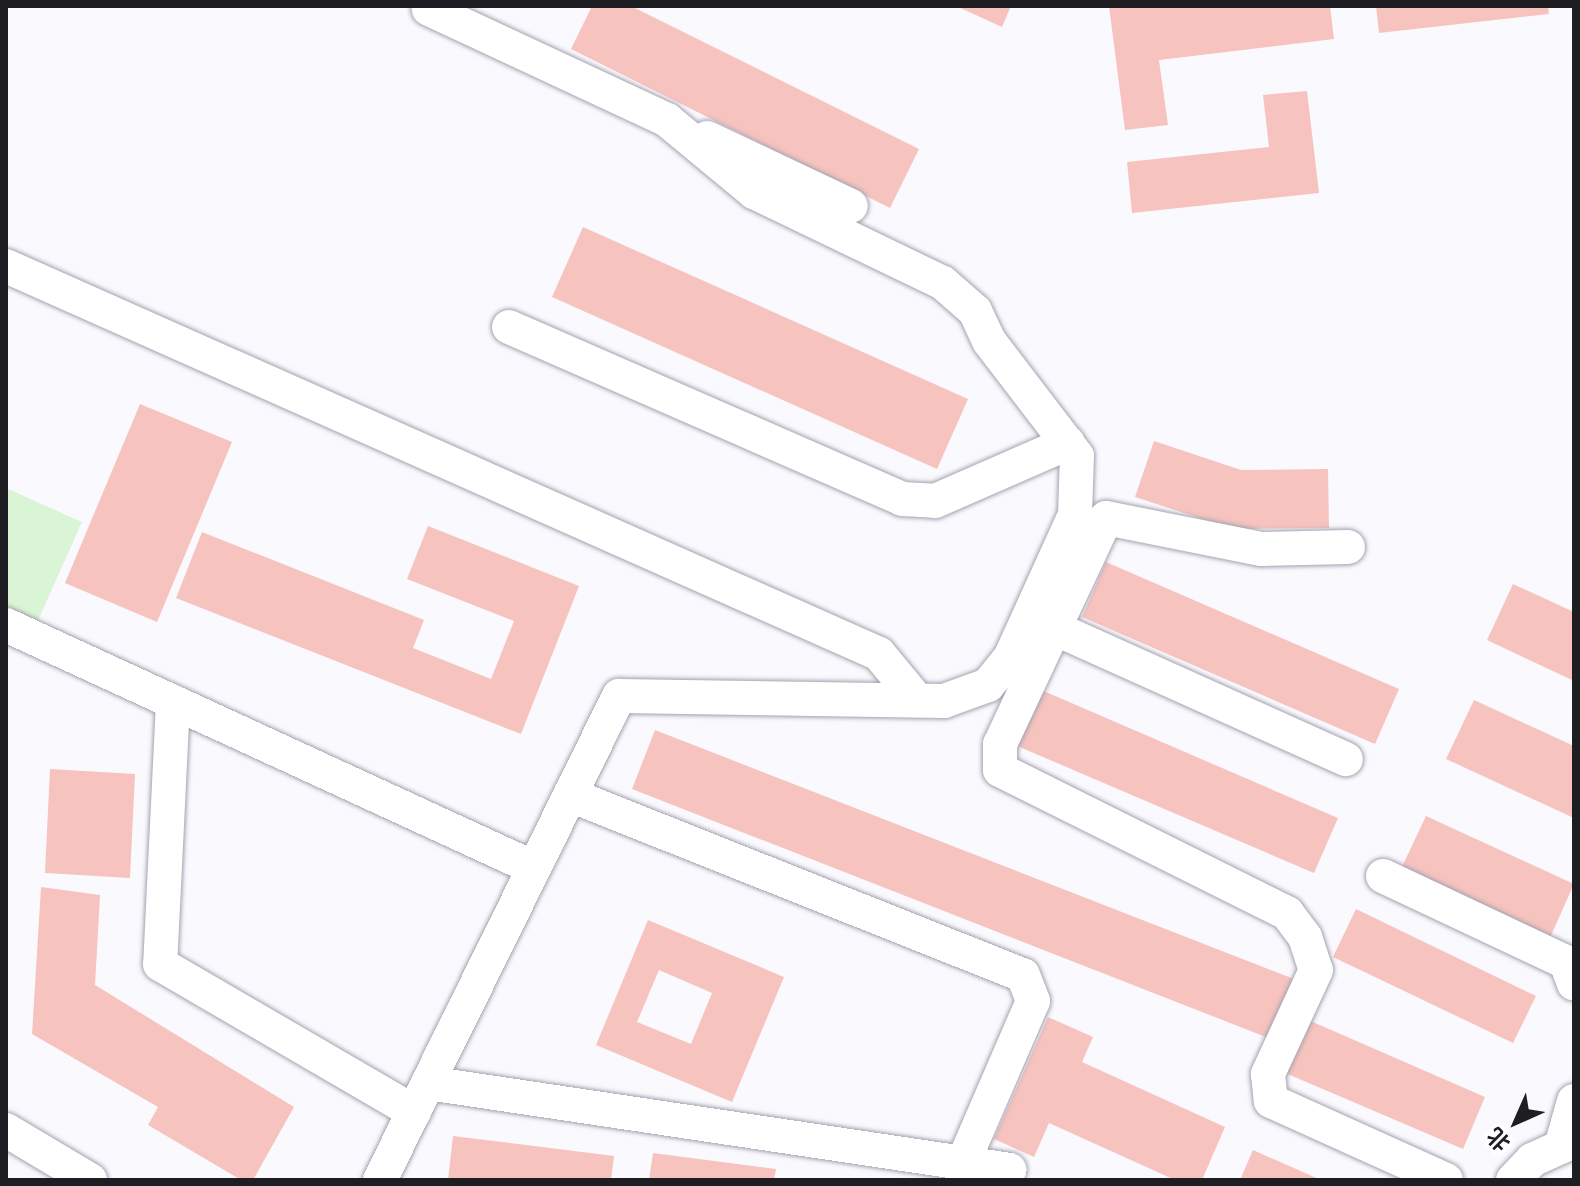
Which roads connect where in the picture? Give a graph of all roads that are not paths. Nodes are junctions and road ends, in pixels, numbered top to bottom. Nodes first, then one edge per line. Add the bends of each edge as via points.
1 (429, 9) dead end
2 (667, 120) junction
3 (851, 206) dead end
4 (6, 266) edge
5 (509, 327) dead end
6 (1068, 443) junction
7 (1348, 547) dead end
8 (6, 625) edge
9 (1054, 628) junction
10 (917, 700) junction
11 (173, 702) junction
12 (1346, 759) dead end
13 (570, 795) junction
14 (534, 868) junction
15 (1383, 876) dead end
16 (1571, 964) edge
17 (421, 1098) junction
18 (1574, 1101) edge
19 (6, 1130) edge
20 (1568, 1144) edge
21 (963, 1163) junction
22 (1010, 1170) dead end
23 (90, 1180) edge
24 (380, 1180) edge
25 (1446, 1180) edge
26 (1513, 1180) edge

1 - 2 street
2 - 3 street
2 - 6 street via 754,192 943,283 975,311 989,341
4 - 10 street via 879,654
5 - 6 street via 902,499 935,501
6 - 10 street via 1077,456 1075,515 1010,658 988,685 944,701
7 - 9 street via 1261,549 1106,518
8 - 11 street
9 - 12 street
9 - 25 street via 1000,744 1000,770 1287,913 1305,937 1316,970 1268,1074 1271,1101
10 - 13 street via 619,696
11 - 14 street
11 - 17 street via 160,964
13 - 14 street
13 - 21 street via 1023,975 1033,1001
14 - 17 street
15 - 16 street
17 - 21 street
17 - 24 street
18 - 20 street
19 - 23 street
20 - 26 street via 1532,1160
21 - 22 street

